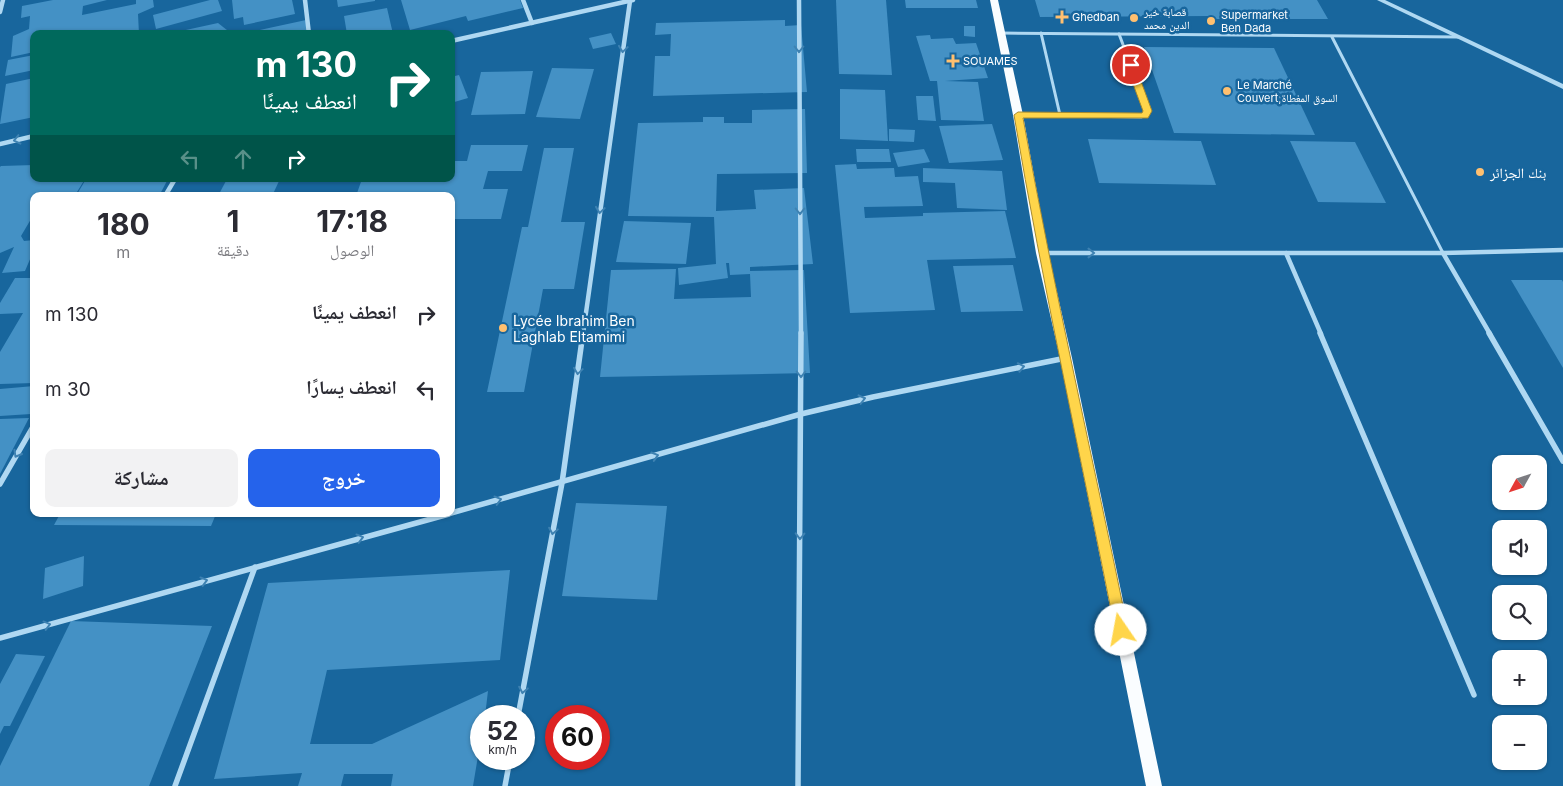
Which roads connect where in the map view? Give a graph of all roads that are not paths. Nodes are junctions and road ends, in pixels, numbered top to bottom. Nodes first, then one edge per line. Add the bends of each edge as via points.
1 (3, 0) edge
2 (305, 0) edge
3 (523, 0) edge
4 (631, 0) edge
5 (799, 0) edge
6 (994, 0) edge
7 (1380, 0) edge
8 (0, 12) edge
9 (532, 23) junction
10 (309, 30) edge
11 (1001, 33) junction
12 (1041, 33) junction
13 (1120, 34) junction
14 (1332, 37) junction
15 (1458, 37) junction
16 (455, 41) edge
17 (1563, 86) edge
18 (1018, 115) junction
19 (1060, 115) junction
20 (30, 137) edge
21 (1, 145) edge
22 (1563, 250) edge
23 (1286, 252) junction
24 (1042, 253) junction
25 (1443, 253) junction
26 (1066, 358) junction
27 (802, 414) junction
28 (30, 432) edge
29 (1563, 461) edge
30 (562, 483) junction
31 (0, 484) edge
32 (455, 512) edge
33 (436, 517) edge
34 (255, 567) junction
35 (0, 638) edge
36 (1474, 694) dead end
37 (520, 705) edge
38 (508, 770) edge
39 (175, 786) edge
40 (505, 786) edge
41 (798, 786) edge
42 (1154, 786) edge

1 - 8 street
2 - 10 street
3 - 9 street
4 - 9 street
4 -> 30 street
5 -> 27 street
6 - 11 main road
7 - 15 street
9 - 16 street
11 - 12 lane
11 - 18 main road
12 - 13 lane
12 - 19 lane
13 - 14 lane
13 - 19 lane via 1148,111 1146,115
14 - 15 lane
14 - 25 lane
15 - 17 street
18 - 19 lane
18 - 24 main road
20 -> 21 street
22 - 25 street
24 -> 23 street
23 - 25 street
23 - 36 street
24 - 26 main road
25 - 29 street
27 -> 26 street via 872,396
26 - 42 main road
30 -> 27 street
27 -> 41 street
28 -> 31 street
32 -> 30 street
30 -> 37 street
34 -> 33 street
35 -> 34 street
34 - 39 street
38 - 40 street

